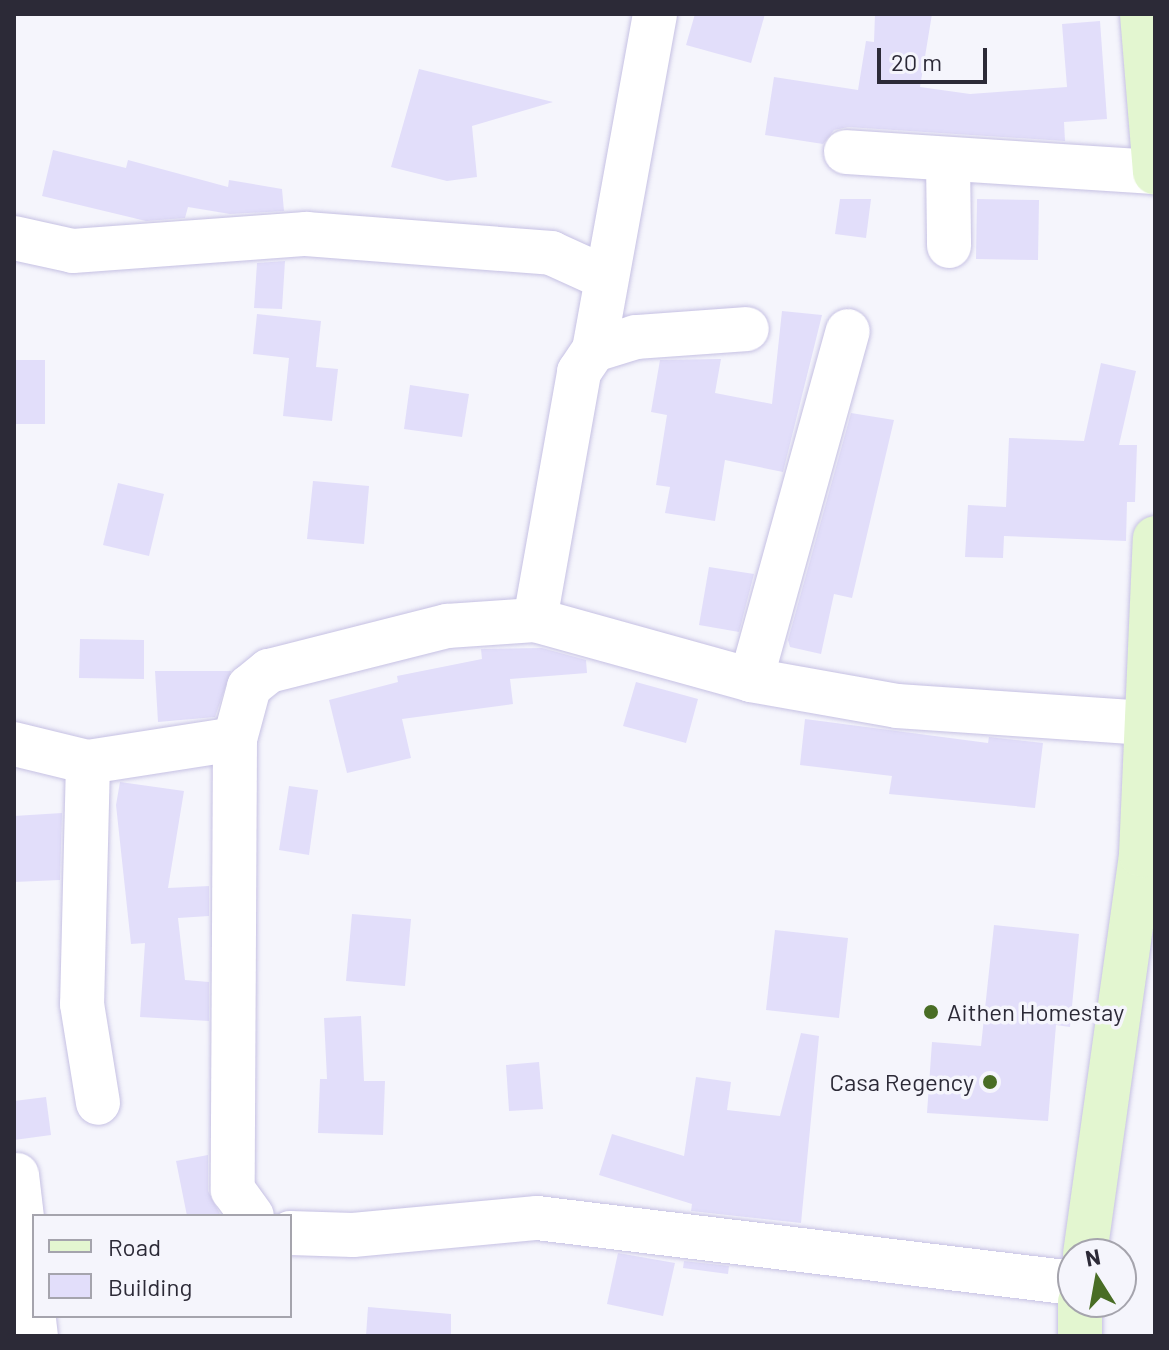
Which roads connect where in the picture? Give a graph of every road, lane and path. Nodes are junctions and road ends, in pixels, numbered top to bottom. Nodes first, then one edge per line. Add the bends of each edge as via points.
1 (655, 14) edge
2 (1142, 14) edge
3 (846, 152) dead end
4 (948, 159) junction
5 (1155, 172) edge
6 (14, 238) edge
7 (949, 246) dead end
8 (604, 277) junction
9 (747, 329) dead end
10 (848, 331) dead end
11 (594, 350) junction
12 (1155, 538) edge
13 (535, 620) junction
14 (751, 680) junction
15 (1149, 723) junction
16 (235, 739) junction
17 (14, 744) edge
18 (88, 762) junction
19 (1148, 856) edge
20 (98, 1103) dead end
21 (17, 1175) dead end
22 (251, 1214) edge
23 (292, 1233) edge
24 (1088, 1238) edge
25 (1057, 1281) edge
26 (32, 1302) edge

1 - 8 street
2 - 5 main road
3 - 4 street
4 - 5 street
4 - 7 street
6 - 8 street via 73,251 306,234 551,253
8 - 11 street
9 - 11 street via 636,337
10 - 14 street
11 - 13 street via 579,372
12 - 15 main road
13 - 14 street
13 - 16 street via 447,626 269,671 249,687
14 - 15 street via 897,706
15 - 19 main road
16 - 18 street
16 - 22 street via 233,1190
17 - 18 street
18 - 20 street via 82,1004
19 - 24 main road
21 - 26 street
23 - 25 street via 353,1235 537,1218

